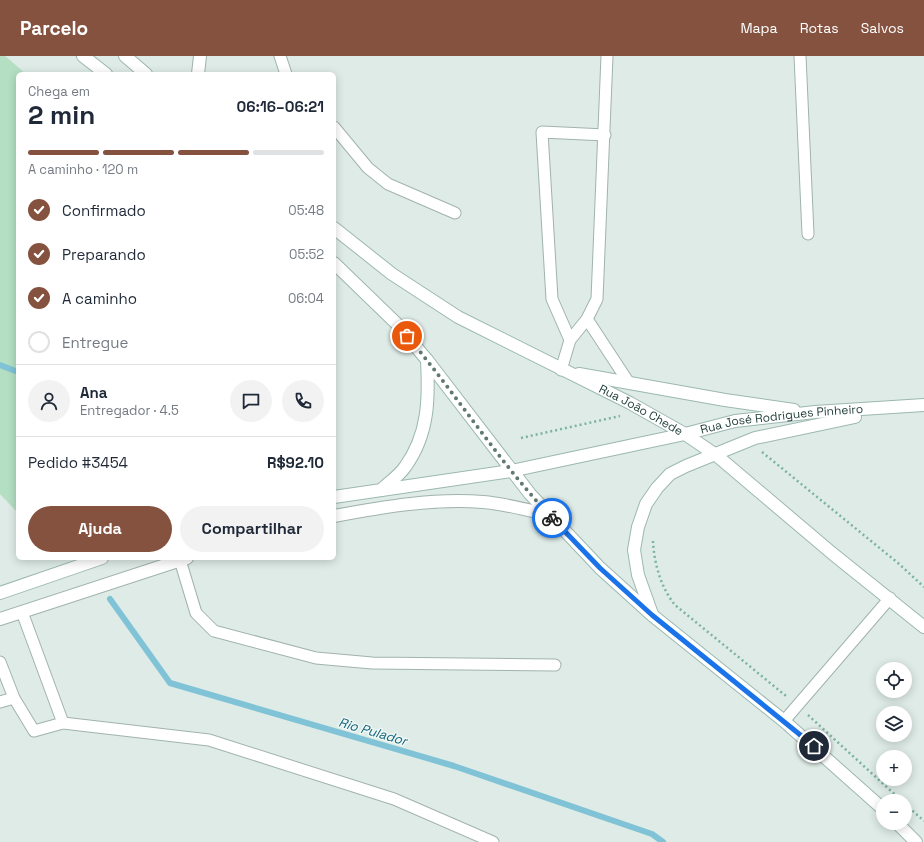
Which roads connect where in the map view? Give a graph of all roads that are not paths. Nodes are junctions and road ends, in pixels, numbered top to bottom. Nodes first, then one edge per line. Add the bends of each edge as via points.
1 (84, 56) edge
2 (124, 56) edge
3 (200, 56) edge
4 (280, 56) edge
5 (608, 56) edge
6 (800, 56) edge
7 (104, 72) edge
8 (144, 72) edge
9 (198, 72) edge
10 (285, 72) edge
11 (336, 129) edge
12 (605, 135) junction
13 (456, 213) dead end
14 (336, 230) edge
15 (808, 234) dead end
16 (336, 265) edge
17 (587, 319) junction
18 (570, 340) junction
19 (427, 360) junction
20 (561, 370) junction
21 (630, 384) junction
22 (924, 405) edge
23 (894, 408) junction
24 (815, 412) junction
25 (685, 434) junction
26 (716, 455) junction
27 (511, 470) junction
28 (381, 490) junction
29 (336, 498) edge
30 (336, 516) edge
31 (549, 516) junction
32 (96, 560) edge
33 (181, 560) edge
34 (184, 560) edge
35 (0, 593) edge
36 (890, 598) junction
37 (22, 612) junction
38 (652, 615) junction
39 (0, 619) edge
40 (924, 628) edge
41 (0, 662) edge
42 (556, 665) dead end
43 (14, 698) junction
44 (0, 702) edge
45 (784, 721) junction
46 (63, 723) junction
47 (876, 803) edge
48 (904, 830) edge
49 (493, 842) edge
50 (916, 842) edge

1 - 7 main road
2 - 8 main road
3 - 9 main road
4 - 10 lane
5 - 12 lane
6 - 15 lane
11 - 13 lane via 368,168 388,184
12 - 17 lane via 597,299
12 - 18 lane via 542,132 552,299
14 - 20 main road, Rua João Chede via 392,274 428,298 493,336
16 - 19 main road via 397,324
17 - 18 lane
17 - 21 lane
18 - 20 lane
19 - 27 main road
19 - 28 main road via 427,418 418,445 405,468
20 - 21 main road
20 - 25 main road, Rua João Chede
21 - 24 main road
22 - 23 main road, Rua José Rodrigues Pinheiro
23 - 24 main road, Rua José Rodrigues Pinheiro
23 - 26 main road via 755,438
24 - 25 main road, Rua José Rodrigues Pinheiro via 735,421
25 - 26 main road, Rua João Chede
25 - 27 main road, Rua José Rodrigues Pinheiro
26 - 36 main road, Rua João Chede via 833,554
26 - 38 main road via 670,474 656,488 646,504 634,550 638,575
27 - 28 main road, Rua José Rodrigues Pinheiro
27 - 31 main road
28 - 29 main road, Rua José Rodrigues Pinheiro
30 - 31 main road via 458,500 503,504
31 - 38 main road via 600,568
32 - 35 main road
33 - 37 main road
34 - 42 lane via 196,613 214,631 316,658 372,663
36 - 40 main road, Rua João Chede
36 - 45 lane
37 - 39 main road
37 - 46 lane
38 - 45 main road
41 - 43 lane
43 - 44 lane
43 - 46 lane via 34,731
45 - 47 main road
46 - 49 lane via 209,740 394,799
48 - 50 main road

